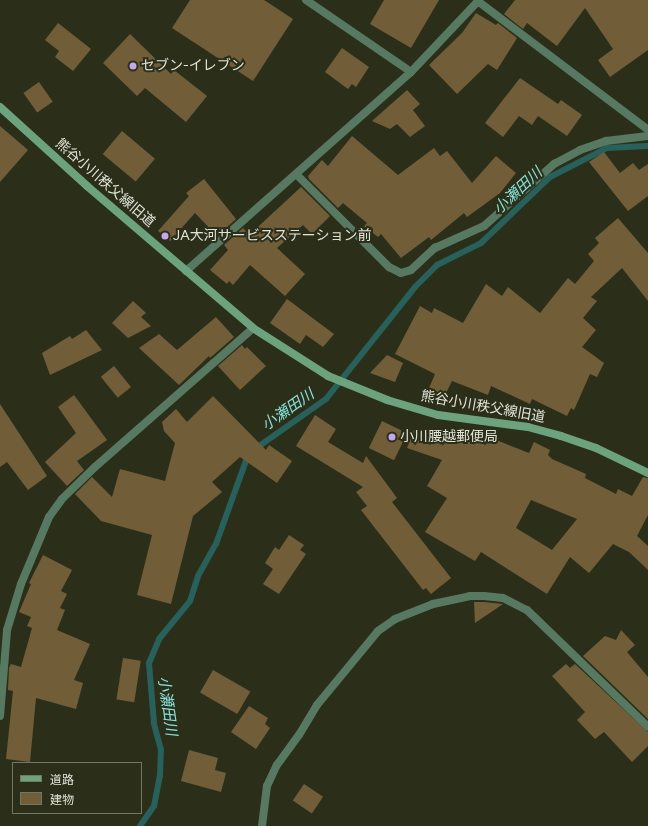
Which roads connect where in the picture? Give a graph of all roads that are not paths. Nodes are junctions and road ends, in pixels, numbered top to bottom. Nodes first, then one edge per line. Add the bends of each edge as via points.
1 (306, 0) edge
2 (479, 1) edge
3 (411, 72) junction
4 (0, 106) edge
5 (648, 130) edge
6 (648, 136) edge
7 (296, 174) junction
8 (186, 271) junction
9 (253, 328) junction
10 (648, 473) edge
11 (0, 716) edge
12 (648, 727) edge
13 (262, 826) edge

1 - 3 street
2 - 3 street
2 - 5 street
3 - 7 street
4 - 8 street, 熊谷小川秩父線旧道
6 - 7 street via 606,141 580,150 554,164 484,226 435,248 411,270 401,273 389,267
7 - 8 street
8 - 9 street, 熊谷小川秩父線旧道
9 - 10 street, 熊谷小川秩父線旧道 via 328,376 387,400 438,415 535,428 596,448
9 - 11 street via 95,467 62,499 49,517 21,584 7,630
12 - 13 street via 527,610 503,598 484,596 470,596 432,604 395,619 378,631 317,705 299,735 276,765 267,786

